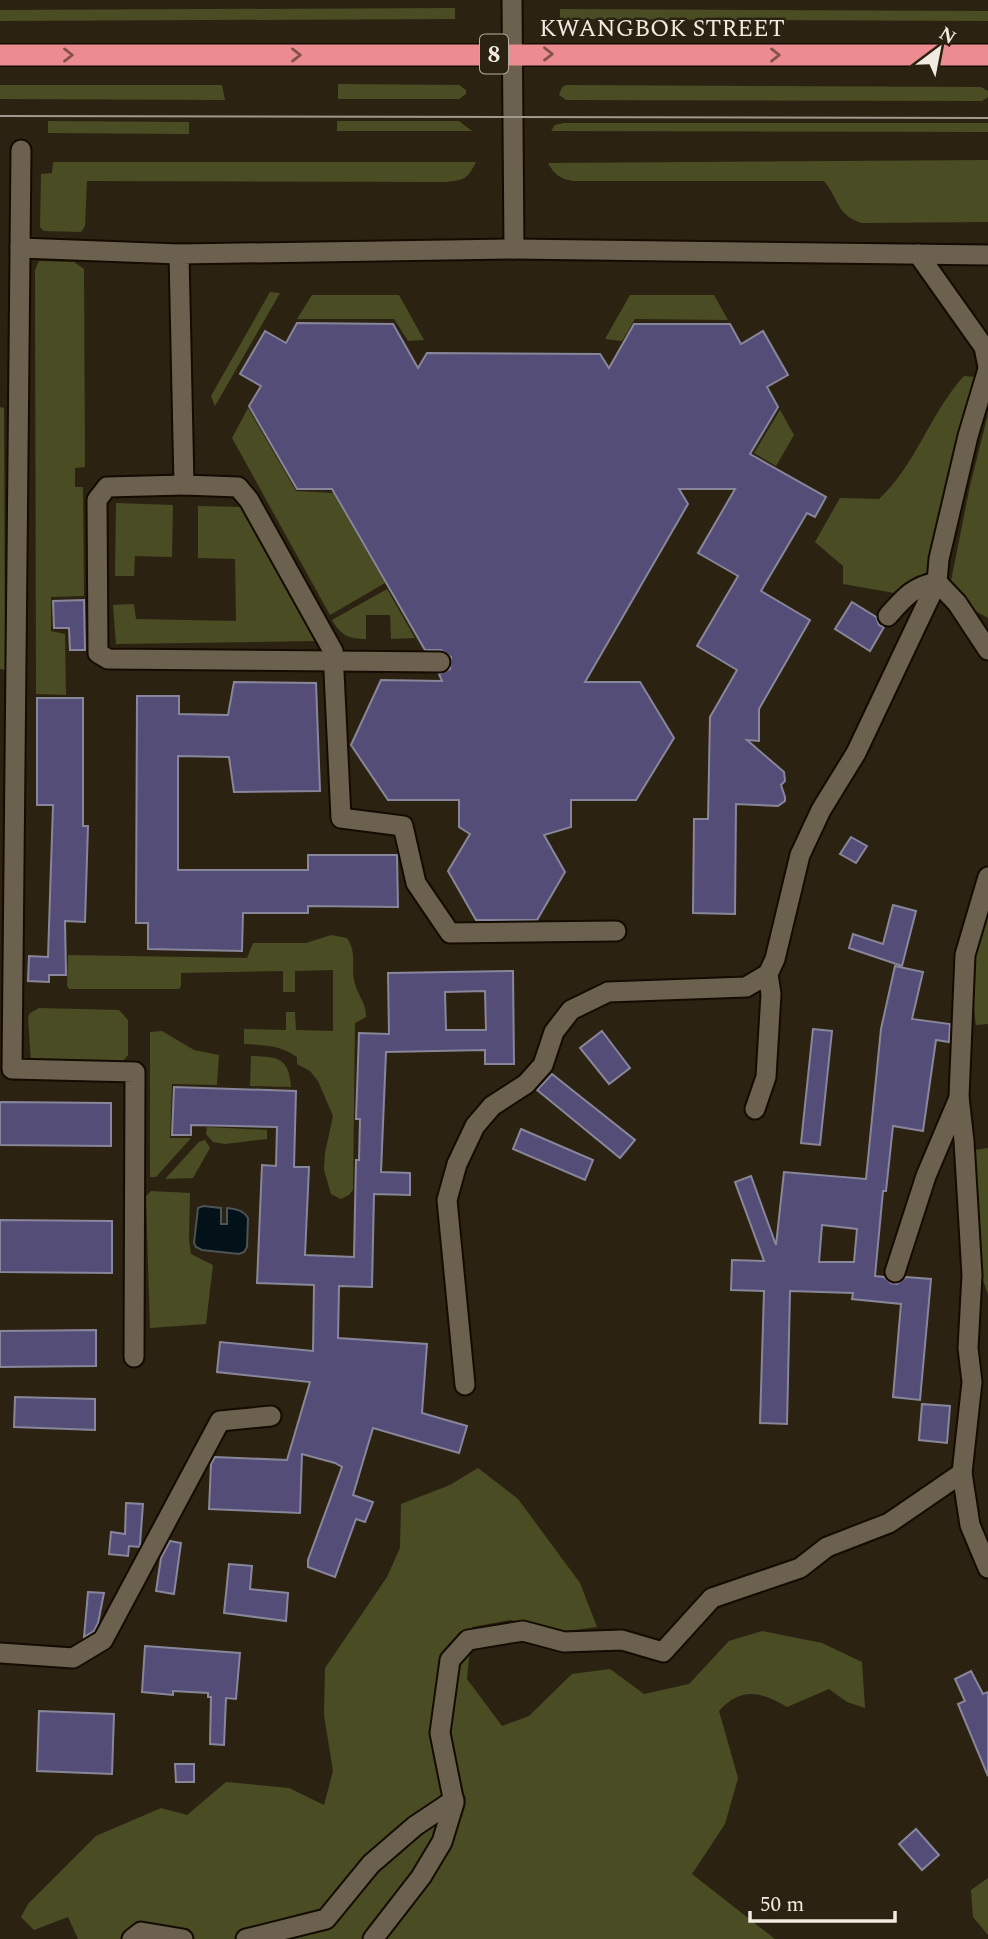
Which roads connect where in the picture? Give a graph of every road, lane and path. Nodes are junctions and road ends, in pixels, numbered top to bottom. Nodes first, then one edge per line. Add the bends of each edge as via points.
1 (512, 0) edge
2 (512, 54) junction
3 (0, 55) edge
4 (988, 55) edge
5 (21, 150) dead end
6 (20, 248) junction
7 (514, 248) junction
8 (179, 254) junction
9 (918, 254) junction
10 (988, 255) edge
11 (988, 368) edge
12 (184, 485) junction
13 (937, 582) junction
14 (888, 616) dead end
15 (988, 650) edge
16 (334, 662) junction
17 (440, 662) dead end
18 (8, 800) edge
19 (988, 877) edge
20 (616, 931) dead end
21 (768, 974) junction
22 (959, 1097) junction
23 (755, 1110) dead end
24 (895, 1272) dead end
25 (134, 1357) dead end
26 (465, 1385) dead end
27 (271, 1416) dead end
28 (962, 1473) junction
29 (988, 1568) edge
30 (0, 1653) edge
31 (454, 1800) junction
32 (132, 1939) edge
33 (183, 1939) edge
34 (246, 1939) edge
35 (373, 1939) edge

1 - 2 street
3 -> 2 highway, KWANGBOK STREET / 8
2 -> 4 highway, KWANGBOK STREET / 8
2 - 7 street
5 - 6 street
6 - 8 street
6 - 18 street
7 - 8 street
7 - 9 street
8 - 12 street
9 - 10 street
9 - 11 street via 984,347
11 - 13 street via 968,436
12 - 16 street via 238,487 333,651
12 - 16 street via 107,487 97,500 97,653 107,659
13 - 14 street via 921,584 905,595
13 - 15 street
13 - 21 street via 856,753 800,855
16 - 17 street
16 - 20 street via 341,818 403,826 415,883 450,933
18 - 25 street via 12,1069 135,1072
19 - 22 street via 965,956
21 - 23 street via 766,1077
21 - 26 street via 746,987 608,992 571,1010 554,1032 543,1065 526,1084 492,1106 475,1126 447,1200
22 - 24 street via 926,1175
22 - 28 street via 972,1275 968,1348 972,1382
27 - 30 street via 220,1421 103,1640 73,1658
28 - 29 street via 970,1525
28 - 31 street via 889,1522 827,1546 800,1568 712,1598 663,1651 622,1640 564,1642 523,1631 468,1640 450,1660 440,1732
31 - 34 street via 371,1864 326,1919
31 - 35 street via 442,1842
32 - 33 street via 141,1932

